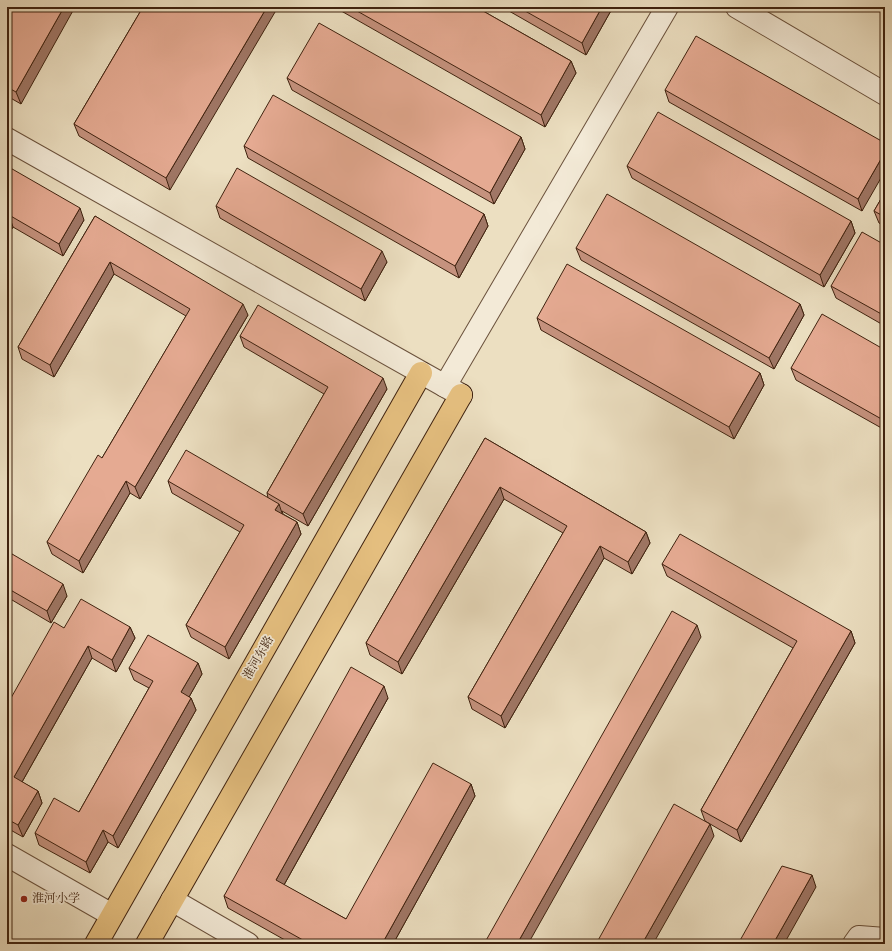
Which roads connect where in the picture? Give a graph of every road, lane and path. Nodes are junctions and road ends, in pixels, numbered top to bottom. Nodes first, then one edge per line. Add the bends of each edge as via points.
1 (667, 7) edge
2 (737, 7) edge
3 (885, 94) edge
4 (7, 139) edge
5 (421, 373) junction
6 (453, 391) junction
7 (7, 856) edge
8 (172, 900) junction
9 (112, 915) junction
10 (885, 939) edge
11 (96, 944) edge
12 (147, 944) edge
13 (248, 944) edge
14 (854, 944) edge

1 - 6 street
2 - 3 street
4 - 5 street
5 - 6 street
5 - 9 main road, 淮河东路
6 - 8 main road
7 - 9 street
8 - 12 main road
8 - 13 street
9 - 11 main road, 淮河东路
10 - 14 street via 859,936

